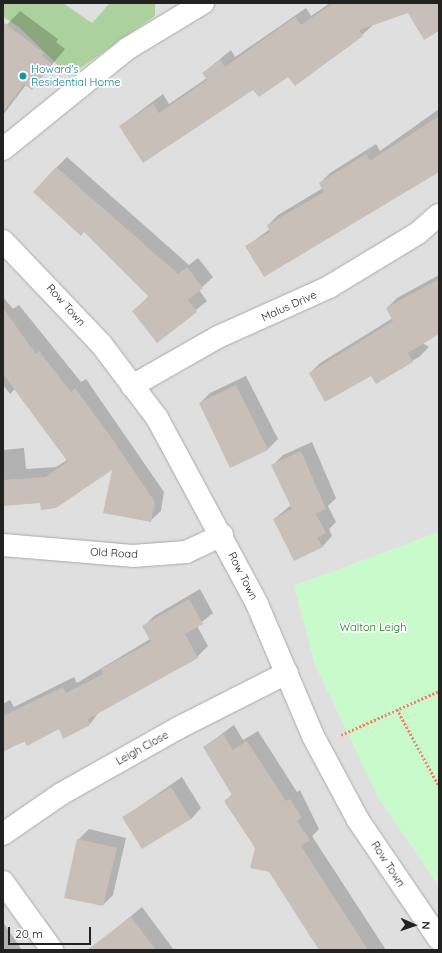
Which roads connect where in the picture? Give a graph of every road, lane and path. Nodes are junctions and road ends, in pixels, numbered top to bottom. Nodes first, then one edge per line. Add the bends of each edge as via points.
1 (203, 3) edge
2 (3, 149) edge
3 (439, 216) edge
4 (3, 241) edge
5 (132, 386) junction
6 (222, 535) junction
7 (3, 545) edge
8 (287, 674) junction
9 (439, 691) edge
10 (397, 709) junction
11 (320, 747) junction
12 (439, 786) edge
13 (3, 834) edge
14 (3, 882) edge
15 (439, 939) edge
16 (52, 950) edge

1 - 2 street via 127,48
3 - 5 street, Malus Drive via 418,233 329,287 218,337
4 - 5 street, Row Town via 102,344
5 - 6 street, Row Town via 157,418
6 - 7 street, Old Road via 186,552 133,556
6 - 8 street, Row Town via 257,604
8 - 11 street, Row Town
8 - 13 street, Leigh Close via 144,747 61,794
9 - 10 path
10 - 11 path
10 - 12 path
11 - 15 street, Row Town via 358,820
14 - 16 street

